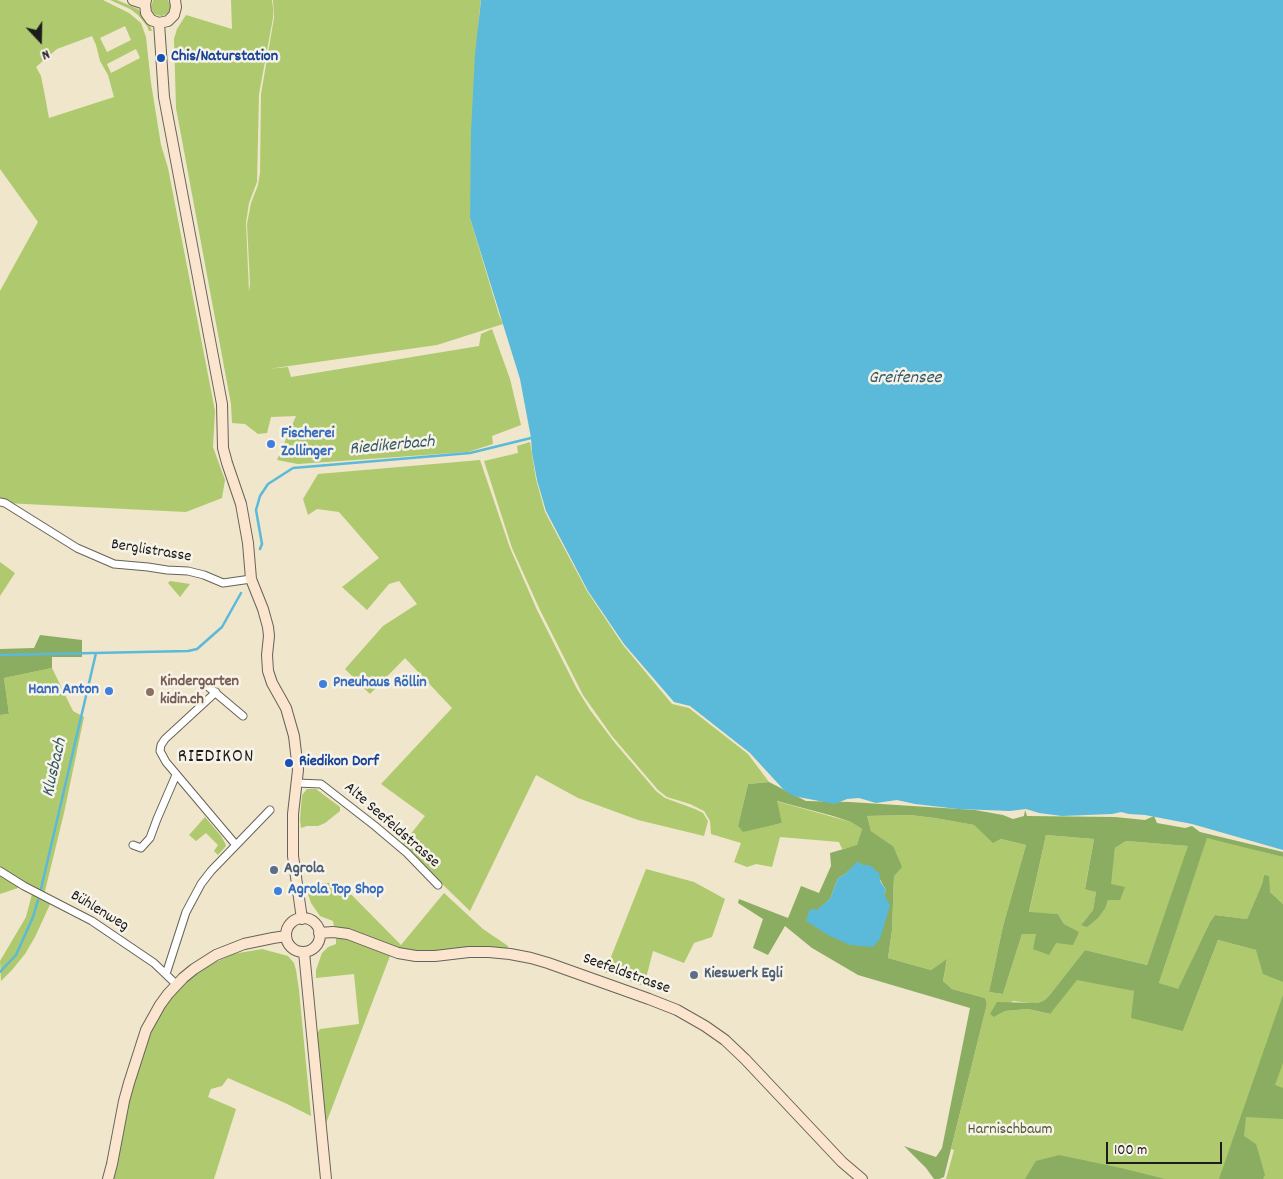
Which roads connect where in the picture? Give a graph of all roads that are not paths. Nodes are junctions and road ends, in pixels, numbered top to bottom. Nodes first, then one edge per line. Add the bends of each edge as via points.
1 (133, 0) edge
2 (175, 0) edge
3 (145, 2) edge
4 (159, 23) junction
5 (0, 502) edge
6 (251, 579) junction
7 (206, 684) dead end
8 (216, 692) junction
9 (243, 716) dead end
10 (176, 775) junction
11 (297, 783) junction
12 (270, 810) dead end
13 (133, 844) dead end
14 (236, 844) junction
15 (0, 871) edge
16 (438, 885) dead end
17 (302, 919) junction
18 (320, 933) junction
19 (286, 936) junction
20 (304, 952) junction
21 (166, 974) junction
22 (177, 985) junction
23 (108, 1179) edge
24 (326, 1179) edge
25 (862, 1179) edge

1 - 3 main road
2 - 4 main road via 174,15
3 - 4 main road via 148,17
4 - 6 main road via 169,128 220,396 224,448 245,523
5 - 6 street, Berglistrasse via 77,548 114,564 188,572 223,583
6 - 11 main road via 268,628 270,676 286,708 292,731
7 - 8 street
8 - 9 street
8 - 10 street via 160,745 162,757
10 - 13 street via 150,838 141,848
10 - 14 street
11 - 16 street, Alte Seefeldstrasse via 320,784 407,853
11 - 17 main road via 292,814 293,856
12 - 14 street
14 - 21 street via 211,871 192,899
15 - 21 street, Bühlenweg via 92,921
17 - 18 main road via 312,921
17 - 19 main road via 289,926
18 - 20 main road via 314,948
18 - 25 main road, Seefeldstrasse via 348,934 398,953 416,956 489,952 531,958 677,1010 725,1040
19 - 20 main road via 294,950
19 - 22 main road via 232,948 204,962
20 - 24 main road
21 - 22 street, Bühlenweg
22 - 23 main road via 160,1005 146,1030 124,1101

